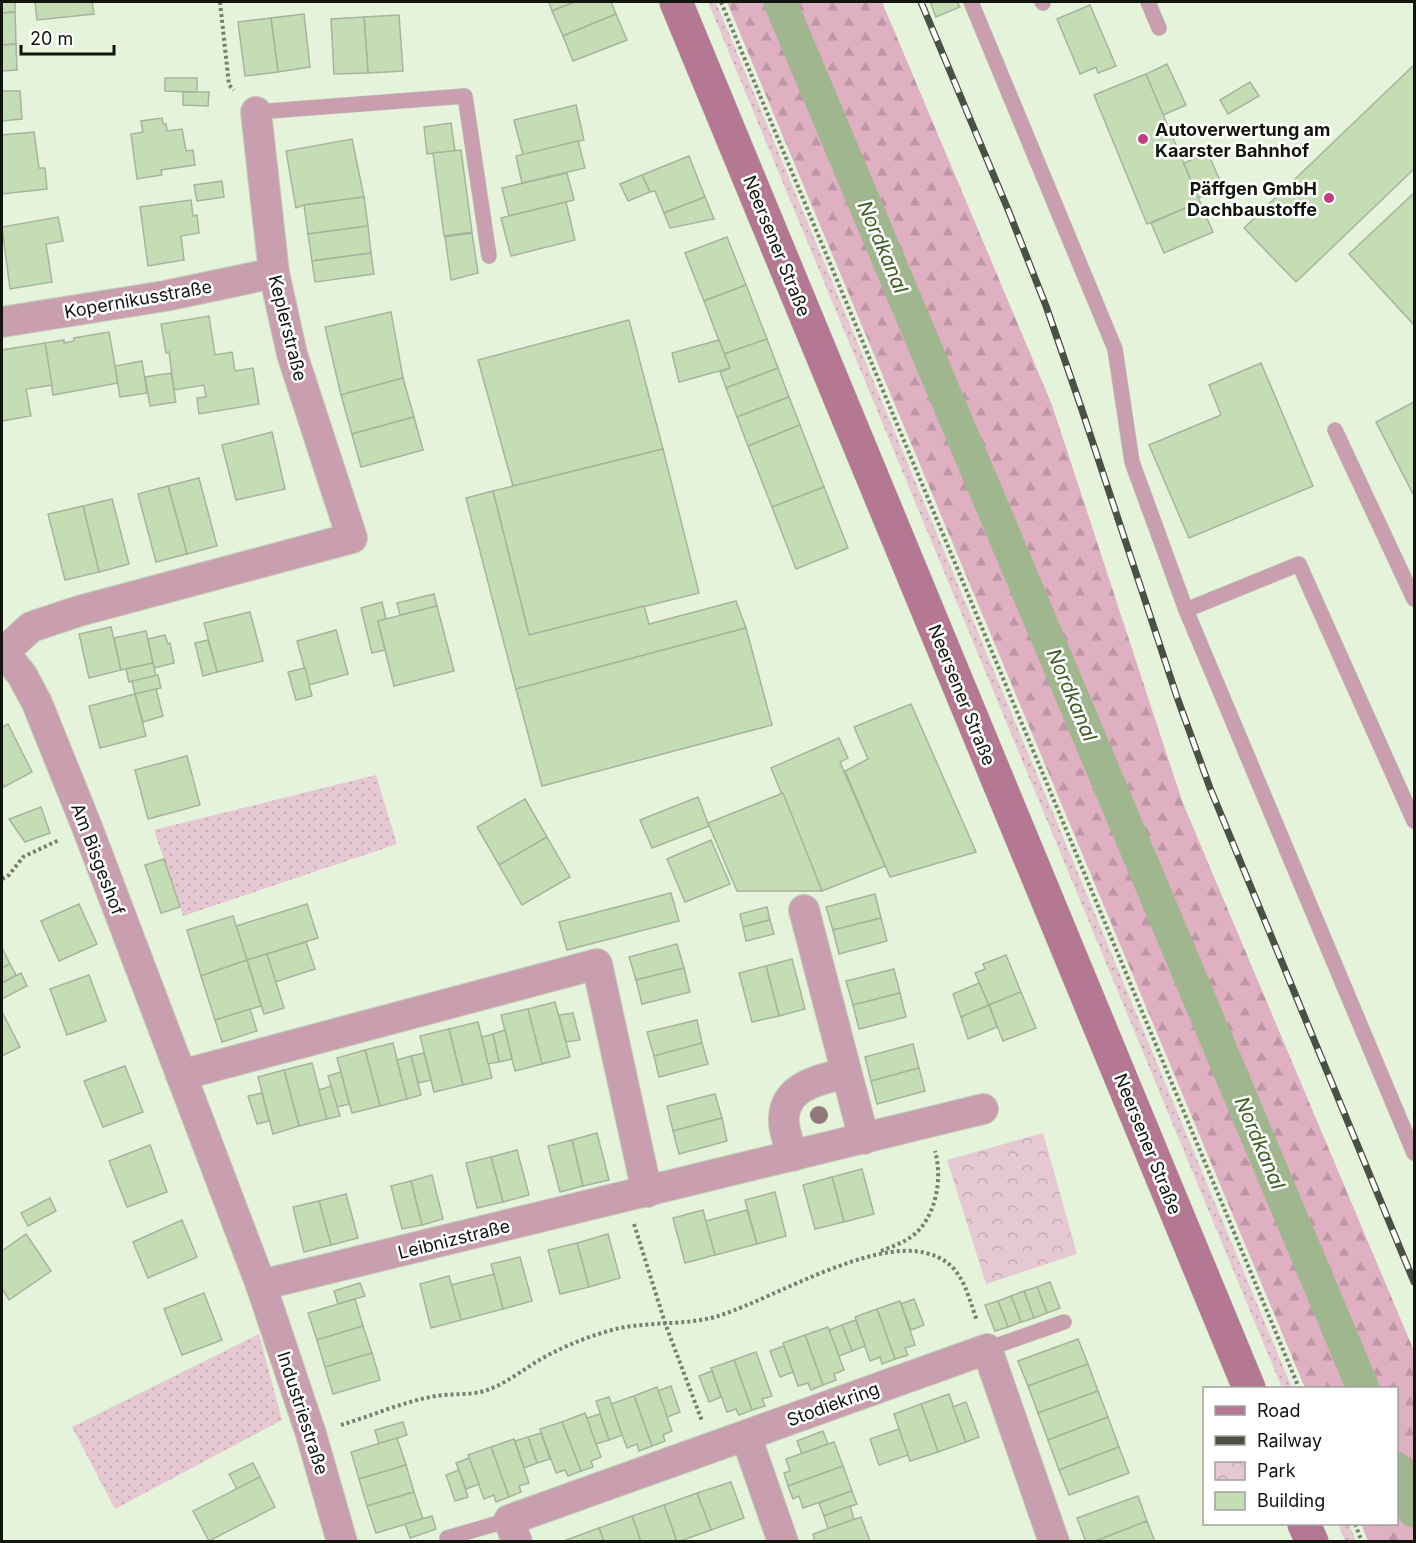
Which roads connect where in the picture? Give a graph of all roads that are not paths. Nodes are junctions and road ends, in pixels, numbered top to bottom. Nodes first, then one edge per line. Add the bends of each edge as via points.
1 (676, 2) edge
2 (971, 2) edge
3 (1148, 2) edge
4 (1159, 28) dead end
5 (256, 112) joint
6 (489, 256) dead end
7 (274, 273) junction
8 (2, 322) edge
9 (1335, 430) dead end
10 (1414, 599) edge
11 (1185, 610) junction
12 (3, 651) edge
13 (1414, 821) edge
14 (804, 910) dead end
15 (846, 1073) junction
16 (181, 1075) junction
17 (983, 1109) dead end
18 (864, 1139) junction
19 (1414, 1153) edge
20 (793, 1156) junction
21 (636, 1194) junction
22 (261, 1286) junction
23 (1064, 1322) dead end
24 (987, 1350) junction
25 (1248, 1387) edge
26 (746, 1436) junction
27 (1304, 1525) edge
28 (513, 1531) edge
29 (447, 1538) dead end
30 (342, 1542) edge
31 (783, 1542) edge
32 (1054, 1542) edge
33 (1312, 1542) edge

1 - 25 main road, Neersener Straße
2 - 11 lane via 1115,349 1131,462
3 - 4 lane
5 - 6 lane via 465,96
5 - 7 street, Keplerstraße
7 - 8 street, Kopernikusstraße via 165,296
7 - 12 street, Keplerstraße via 292,354 351,538 79,611 31,627
9 - 10 lane
11 - 13 lane via 1299,564
11 - 19 lane
12 - 16 street, Am Bisgeshof via 37,703
14 - 15 street
15 - 18 street
15 - 20 street via 808,1083 789,1101 784,1125
16 - 21 street via 597,964
16 - 22 street, Am Bisgeshof
17 - 18 street, Leibnizstraße
18 - 20 street, Leibnizstraße
20 - 21 street, Leibnizstraße
21 - 22 street, Leibnizstraße
22 - 30 street, Industriestraße via 311,1434
23 - 24 lane
24 - 26 street, Stodiekring
24 - 32 street
26 - 28 street, Stodiekring
26 - 31 street
27 - 33 main road
28 - 29 lane

